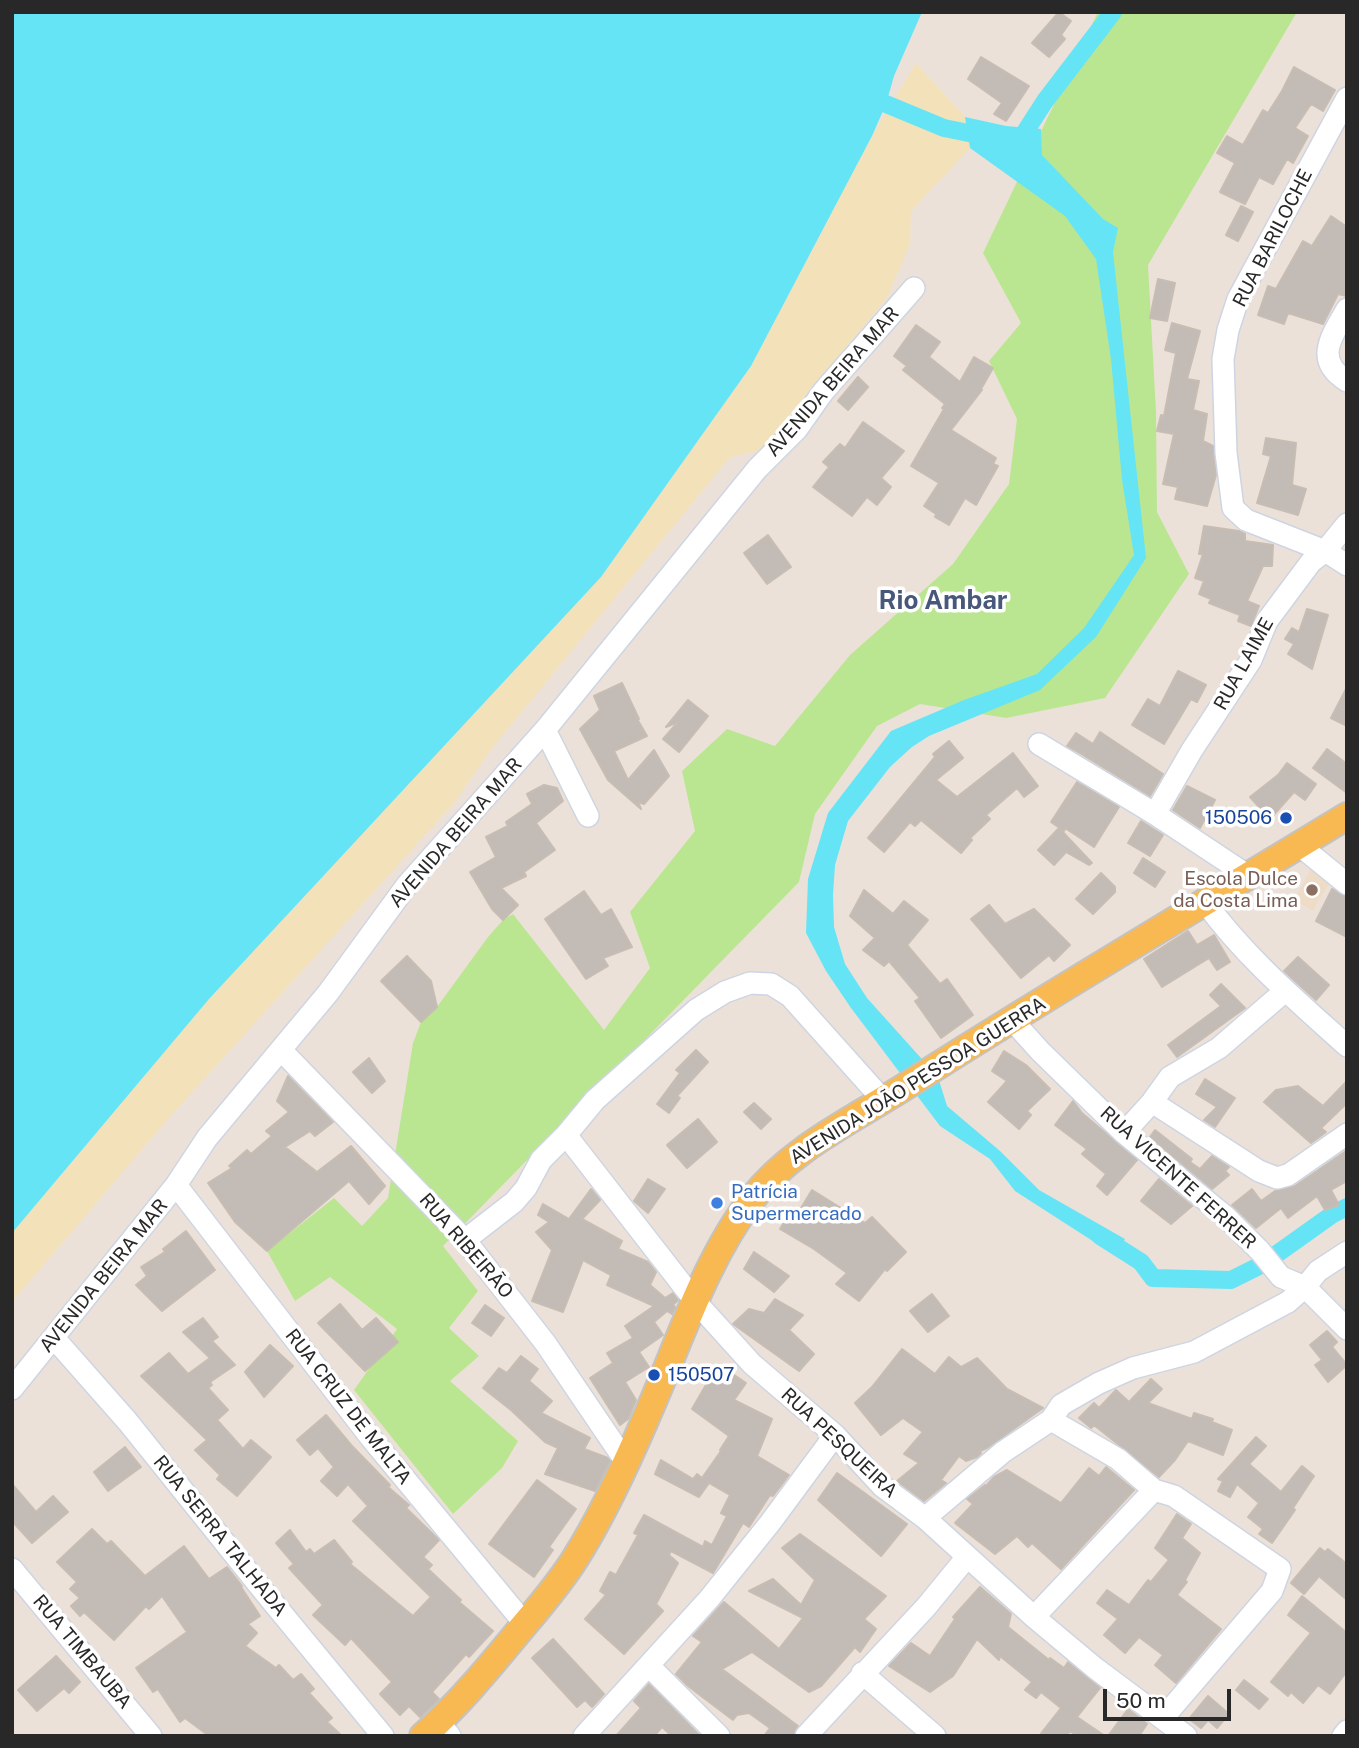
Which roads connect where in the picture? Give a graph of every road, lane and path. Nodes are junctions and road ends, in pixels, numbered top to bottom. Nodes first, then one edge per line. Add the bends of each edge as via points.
1 (1347, 99) edge
2 (914, 288) dead end
3 (1347, 309) edge
4 (1347, 380) edge
5 (1347, 524) edge
6 (1325, 551) junction
7 (1347, 565) edge
8 (545, 730) junction
9 (1039, 744) dead end
10 (1154, 814) junction
11 (1347, 816) edge
12 (588, 817) dead end
13 (1299, 845) junction
14 (1247, 875) junction
15 (1347, 884) edge
16 (1205, 902) junction
17 (1285, 991) junction
18 (1013, 1021) junction
19 (1347, 1045) edge
20 (281, 1050) junction
21 (883, 1100) junction
22 (1152, 1102) junction
23 (1124, 1133) junction
24 (1347, 1134) edge
25 (566, 1135) junction
26 (176, 1185) junction
27 (465, 1240) junction
28 (1347, 1252) edge
29 (1305, 1287) junction
30 (695, 1301) junction
31 (1347, 1329) edge
32 (54, 1338) junction
33 (12, 1389) edge
34 (1051, 1420) junction
35 (835, 1435) junction
36 (626, 1462) junction
37 (1154, 1490) junction
38 (925, 1518) junction
39 (967, 1557) junction
40 (12, 1569) edge
41 (1034, 1617) junction
42 (525, 1624) junction
43 (649, 1666) junction
44 (862, 1673) junction
45 (1163, 1718) junction
46 (437, 1731) edge
47 (1347, 1731) edge
48 (151, 1736) edge
49 (383, 1736) edge
50 (584, 1736) edge
51 (719, 1736) edge
52 (806, 1736) edge
53 (934, 1736) edge
54 (1186, 1736) edge
55 (1343, 1736) edge

1 - 6 street, RUA BARILOCHE via 1238,299 1223,359 1233,508 1246,520
2 - 8 street, AVENIDA BEIRA MAR via 822,391 797,429 740,490
3 - 4 street via 1326,356 1332,369
5 - 6 street, RUA LAIME
6 - 7 street, RUA BARILOCHE
6 - 10 street, RUA LAIME via 1311,562 1267,621 1251,660
8 - 12 street
8 - 20 street, AVENIDA BEIRA MAR via 407,886
9 - 10 street
10 - 14 street
11 - 13 main road, AVENIDA JOÃO PESSOA GUERRA
13 - 14 main road, AVENIDA JOÃO PESSOA GUERRA
13 - 15 street
14 - 16 main road, AVENIDA JOÃO PESSOA GUERRA
16 - 17 street via 1228,934
16 - 18 main road, AVENIDA JOÃO PESSOA GUERRA
17 - 19 street
17 - 22 street via 1219,1048 1170,1077
18 - 21 main road, AVENIDA JOÃO PESSOA GUERRA
18 - 23 street, RUA VICENTE FERRER
20 - 26 street, AVENIDA BEIRA MAR via 207,1138
20 - 27 street, RUA RIBEIRÃO
21 - 25 street via 790,996 771,984 750,983 696,1010 595,1100
21 - 30 main road, AVENIDA JOÃO PESSOA GUERRA via 810,1146 753,1198
22 - 23 street
22 - 24 street via 1277,1178
23 - 29 street, RUA VICENTE FERRER via 1225,1216 1281,1278
25 - 27 street via 541,1160 514,1202
25 - 30 street, RUA PESQUEIRA
26 - 32 street, AVENIDA BEIRA MAR
26 - 42 street, RUA CRUZ DE MALTA via 371,1438
27 - 36 street, RUA RIBEIRÃO via 546,1344
28 - 29 street via 1318,1271
29 - 31 street, RUA VICENTE FERRER
29 - 34 street via 1288,1302 1194,1352 1133,1368 1099,1383 1061,1405
30 - 35 street, RUA PESQUEIRA via 752,1364
30 - 36 main road, AVENIDA JOÃO PESSOA GUERRA
32 - 33 street, AVENIDA BEIRA MAR
32 - 49 street, RUA SERRA TALHADA via 128,1422
34 - 37 street via 1118,1458
34 - 38 street via 1003,1452
35 - 38 street, RUA PESQUEIRA via 882,1486
35 - 43 street via 741,1561
36 - 42 main road, AVENIDA JOÃO PESSOA GUERRA via 573,1562
37 - 41 street
37 - 45 street via 1174,1496 1280,1569 1272,1591
38 - 39 street, RUA PESQUEIRA
39 - 41 street, RUA PESQUEIRA
39 - 44 street
40 - 48 street, RUA TIMBAUBA
41 - 45 street, RUA PESQUEIRA
42 - 46 main road, AVENIDA JOÃO PESSOA GUERRA
43 - 50 street
43 - 51 street
44 - 52 street
44 - 53 street
45 - 54 street, RUA PESQUEIRA
47 - 55 street

